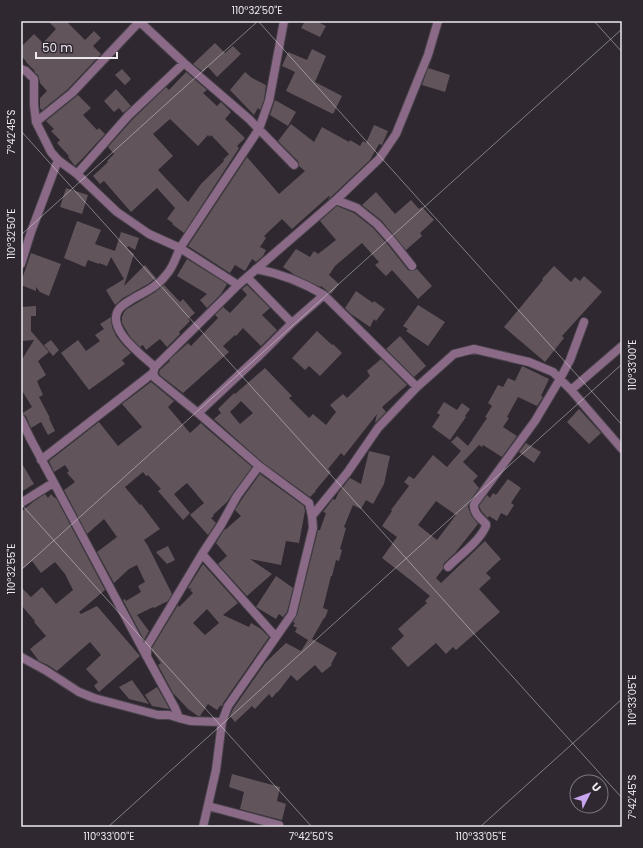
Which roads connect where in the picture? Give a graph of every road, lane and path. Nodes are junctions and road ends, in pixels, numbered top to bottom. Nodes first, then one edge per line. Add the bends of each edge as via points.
1 (139, 21) edge
2 (284, 21) edge
3 (438, 21) edge
4 (184, 63) junction
5 (21, 69) edge
6 (36, 122) junction
7 (259, 129) junction
8 (58, 160) junction
9 (294, 165) dead end
10 (77, 174) junction
11 (336, 200) junction
12 (180, 248) junction
13 (21, 264) edge
14 (412, 266) dead end
15 (256, 269) junction
16 (247, 277) junction
17 (238, 285) junction
18 (324, 295) junction
19 (584, 322) dead end
20 (292, 323) junction
21 (622, 346) edge
22 (154, 370) junction
23 (560, 380) junction
24 (418, 387) junction
25 (571, 390) junction
26 (198, 413) junction
27 (21, 419) edge
28 (622, 449) edge
29 (41, 460) junction
30 (259, 466) junction
31 (53, 483) junction
32 (21, 503) edge
33 (312, 516) junction
34 (202, 554) junction
35 (448, 567) dead end
36 (276, 637) junction
37 (21, 657) edge
38 (146, 658) junction
39 (179, 718) junction
40 (222, 722) junction
41 (208, 806) junction
42 (279, 825) dead end
43 (203, 827) edge

1 - 4 street
1 - 6 street via 72,93
2 - 7 street via 269,101
3 - 11 street via 428,55 396,134 379,159
4 - 7 street
4 - 10 street via 128,116
5 - 6 street via 34,79
6 - 8 street via 51,152
7 - 9 street
7 - 12 street
8 - 10 street
8 - 13 street
10 - 12 street via 117,212 149,234
11 - 14 street via 357,208 377,224
11 - 15 street
12 - 17 street
12 - 22 street via 167,275 156,286 124,304 116,316 118,329
15 - 16 street
15 - 18 street via 310,287
16 - 17 street
16 - 20 street
17 - 22 street
18 - 20 street
18 - 24 street
19 - 23 street
20 - 26 street
21 - 25 street
22 - 26 street via 155,378
22 - 29 street
23 - 24 street via 553,372 529,362 474,349 454,354
23 - 25 street
23 - 35 street via 536,421 474,504 473,510 486,524 485,530 478,540
24 - 33 street via 378,428 347,473
25 - 28 street
26 - 30 street
27 - 29 street
29 - 31 street
30 - 33 street via 309,503
30 - 34 street via 237,496
31 - 32 street
31 - 38 street
33 - 36 street via 313,528 292,614
34 - 36 street
34 - 38 street via 147,646
36 - 40 street via 228,706
37 - 39 street via 79,692 94,698
38 - 39 street
39 - 40 street
40 - 41 street
41 - 42 street
41 - 43 street

